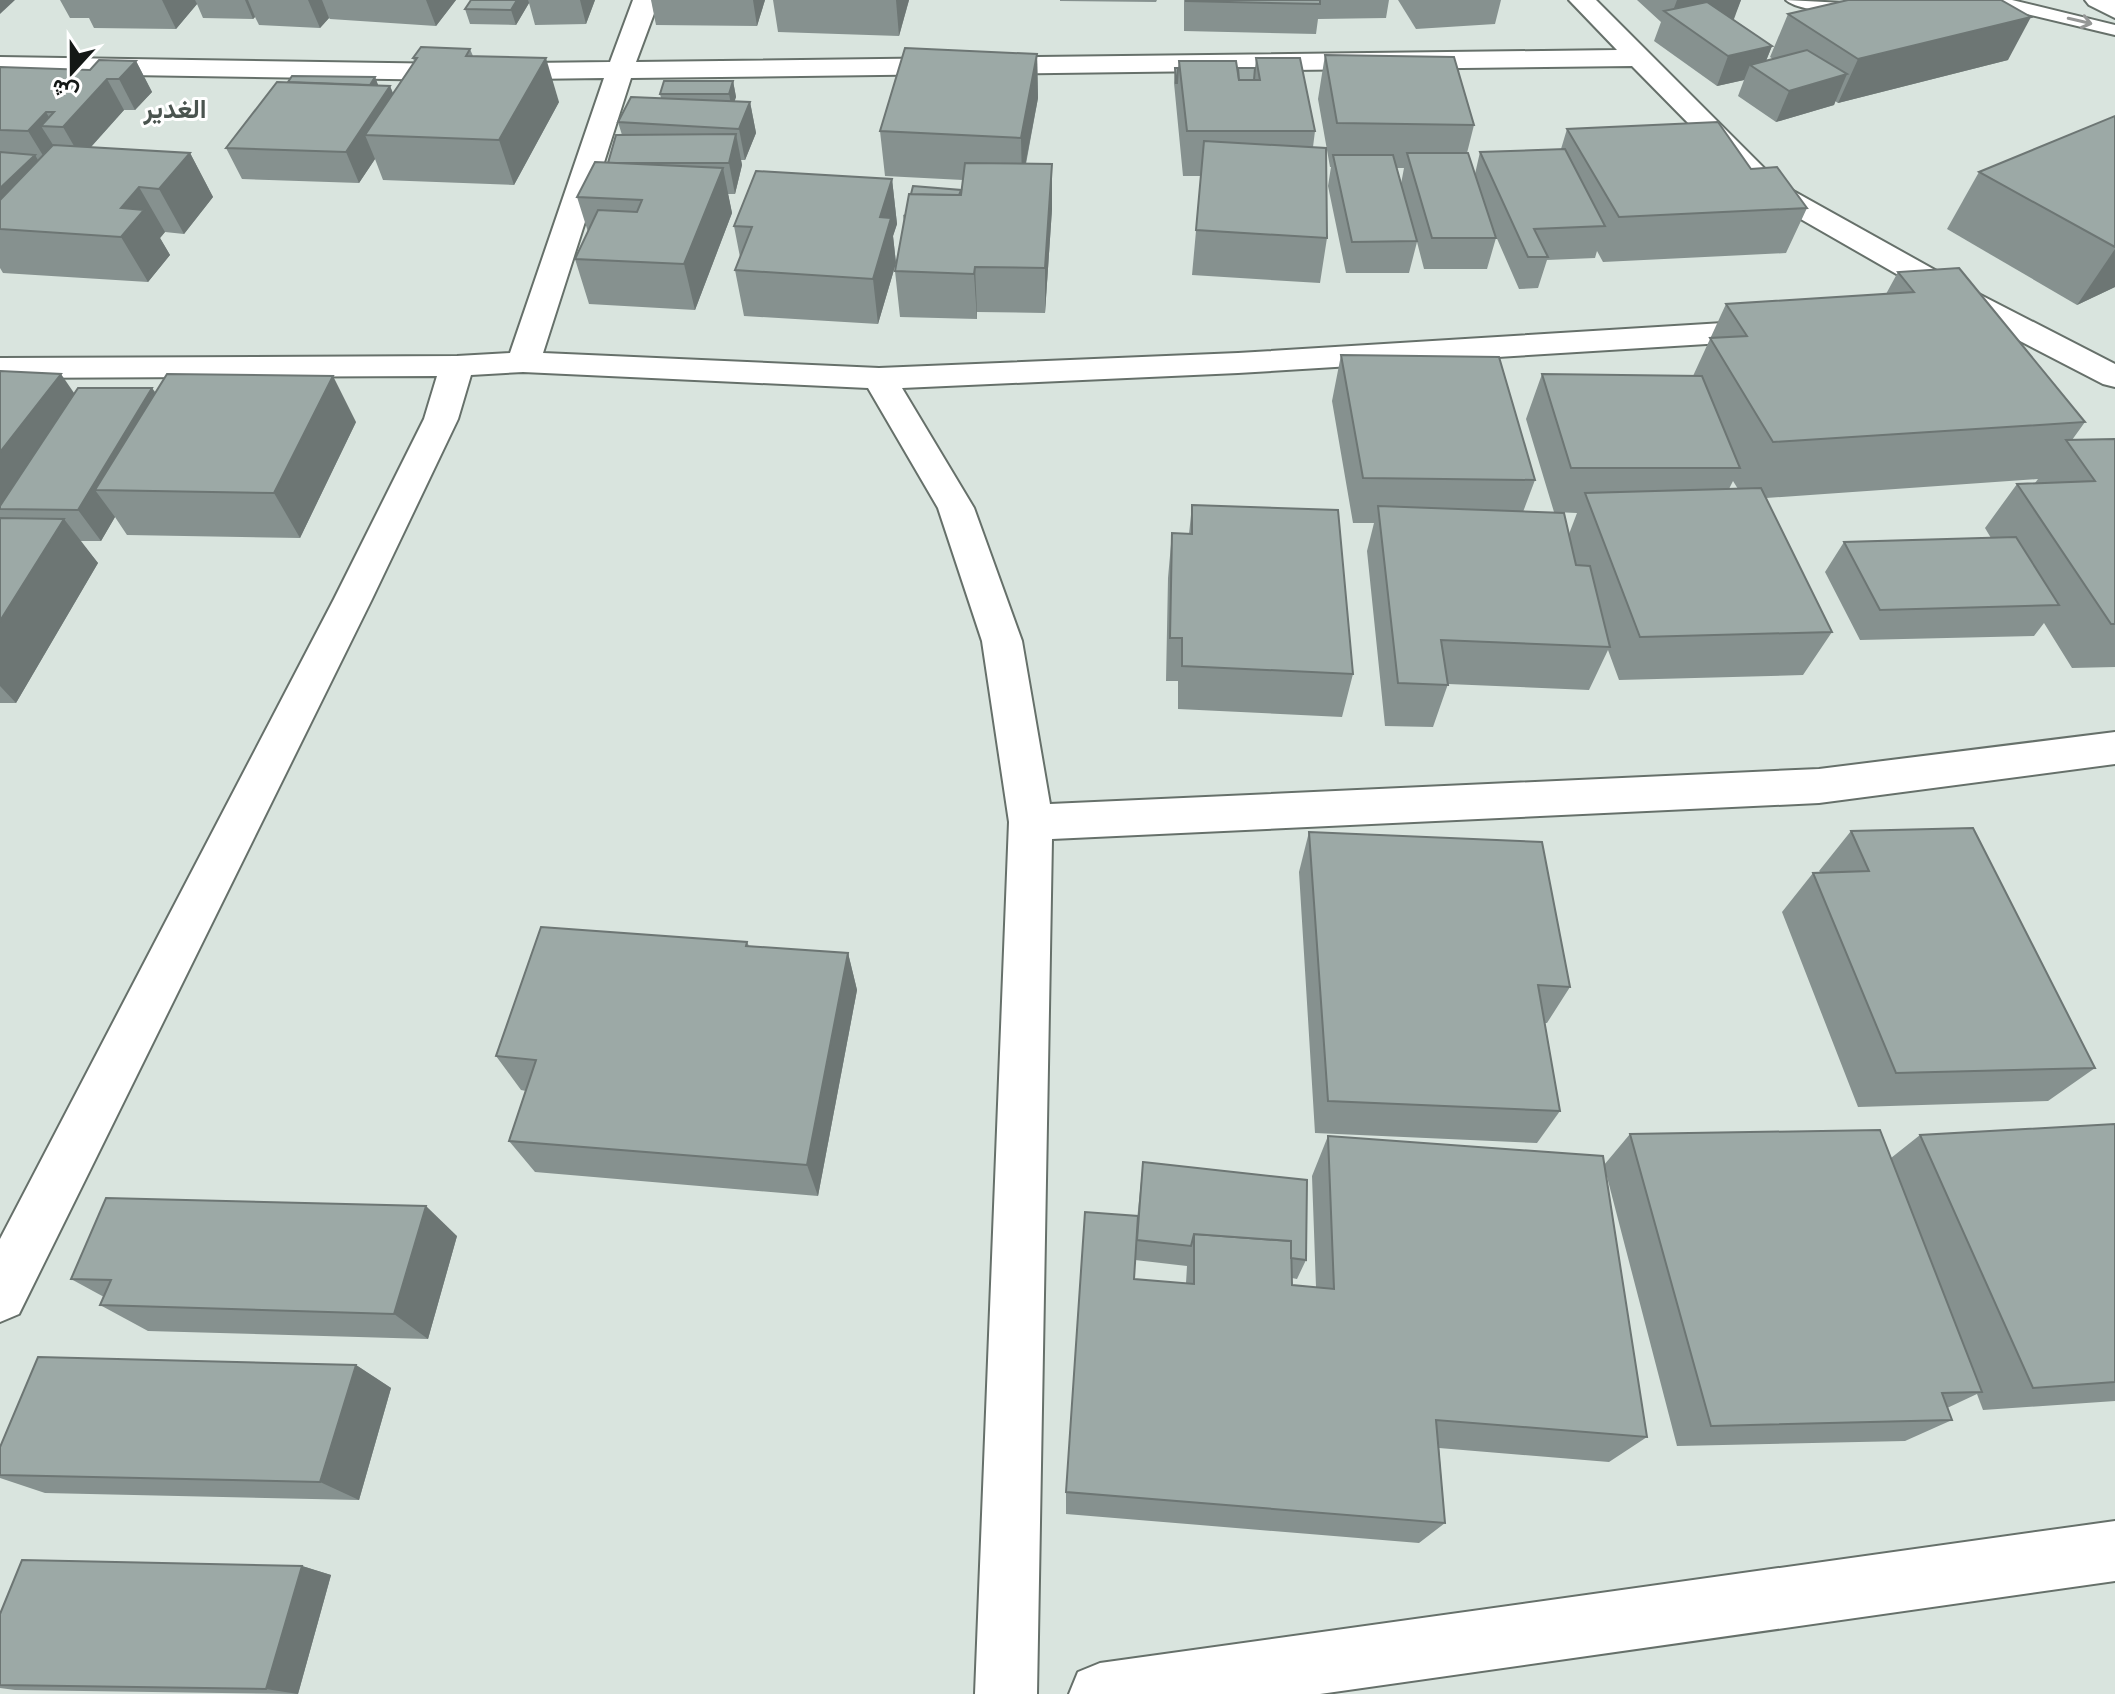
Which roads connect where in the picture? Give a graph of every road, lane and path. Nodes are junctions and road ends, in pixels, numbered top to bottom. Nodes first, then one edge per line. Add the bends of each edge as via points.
1 (646, 0) edge
2 (1582, 0) edge
3 (1795, 0) edge
4 (1900, 0) edge
5 (1991, 0) edge
6 (2098, 0) edge
7 (2115, 10) edge
8 (2115, 30) edge
9 (1638, 58) junction
10 (0, 65) edge
11 (620, 70) junction
12 (1958, 296) junction
13 (1911, 304) edge
14 (1801, 321) edge
15 (523, 362) junction
16 (457, 366) junction
17 (0, 368) edge
18 (2115, 377) edge
19 (879, 378) junction
20 (2115, 748) edge
21 (1031, 822) junction
22 (0, 1295) edge
23 (2115, 1551) edge
24 (1006, 1694) edge
25 (1100, 1694) edge

1 - 11 street
2 - 9 street
3 - 4 lane via 1844,8
5 -> 8 lane
6 - 7 street
9 - 11 street
9 - 12 street via 1769,189
10 - 11 street
11 - 15 street
12 - 13 street
12 - 18 street
14 - 19 street via 1723,333 1598,341
15 - 16 street
15 - 19 street
16 - 17 street
16 - 22 street via 441,419 353,599
19 - 21 street via 956,508 987,596 1002,641
20 - 21 street via 1819,786
21 - 24 street
23 - 25 street

